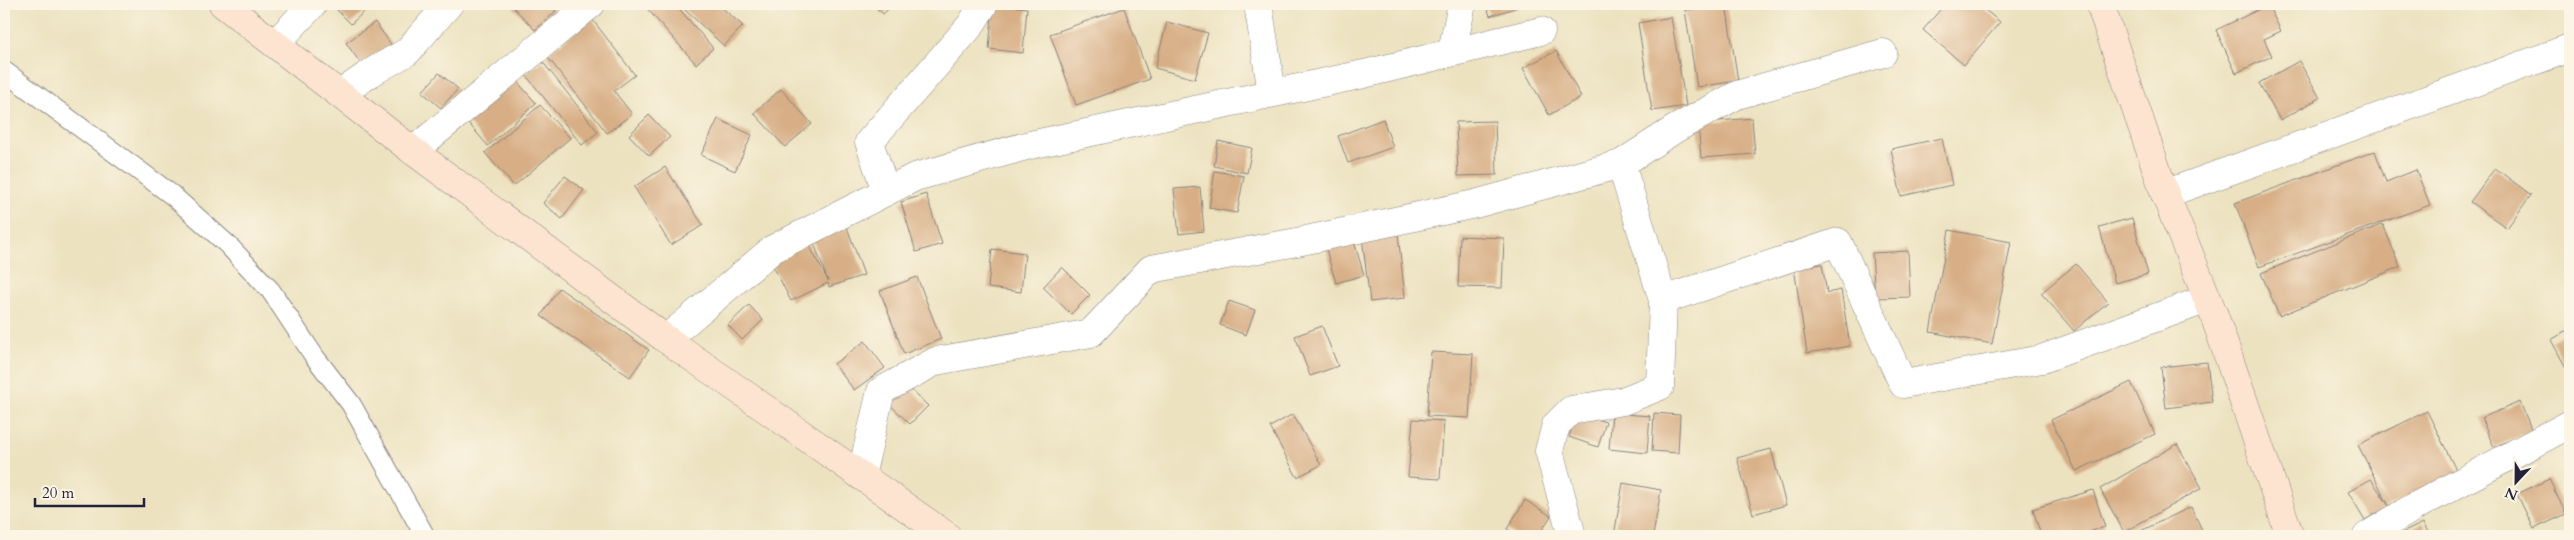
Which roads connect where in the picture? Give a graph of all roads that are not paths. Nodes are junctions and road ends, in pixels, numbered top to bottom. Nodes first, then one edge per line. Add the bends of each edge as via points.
1 (223, 4) edge
2 (313, 4) edge
3 (449, 4) edge
4 (591, 4) edge
5 (984, 4) edge
6 (1258, 4) edge
7 (1462, 4) edge
8 (2100, 4) edge
9 (1541, 31) dead end
10 (275, 44) junction
11 (2570, 48) edge
12 (1452, 51) junction
13 (1882, 53) dead end
14 (4, 71) edge
15 (340, 94) junction
16 (1272, 94) junction
17 (413, 151) junction
18 (1621, 164) junction
19 (886, 191) junction
20 (2165, 194) junction
21 (2208, 299) junction
22 (1662, 300) junction
23 (666, 339) junction
24 (2570, 424) edge
25 (861, 476) junction
26 (425, 536) edge
27 (947, 536) edge
28 (1572, 536) edge
29 (2290, 536) edge
30 (2367, 536) edge

1 - 10 street
2 - 10 street
3 - 15 street via 407,52
4 - 17 street
5 - 19 street via 970,26 869,142
6 - 16 street
7 - 12 street
8 - 20 street
9 - 12 street
10 - 15 street
11 - 20 street
12 - 16 street
13 - 18 street via 1738,95 1675,129
14 - 26 lane via 172,195 271,291 351,404
15 - 17 street
16 - 19 street via 1030,145 915,177
17 - 23 street
18 - 22 street
18 - 25 street via 1475,204 1151,269 1091,333 936,361 881,391
19 - 23 street via 773,249
20 - 21 street
21 - 22 street via 2042,359 1903,384 1838,242
21 - 29 street
22 - 28 street via 1660,386 1623,402 1571,410 1556,425 1549,451
23 - 25 street
24 - 30 street via 2414,507
25 - 27 street

